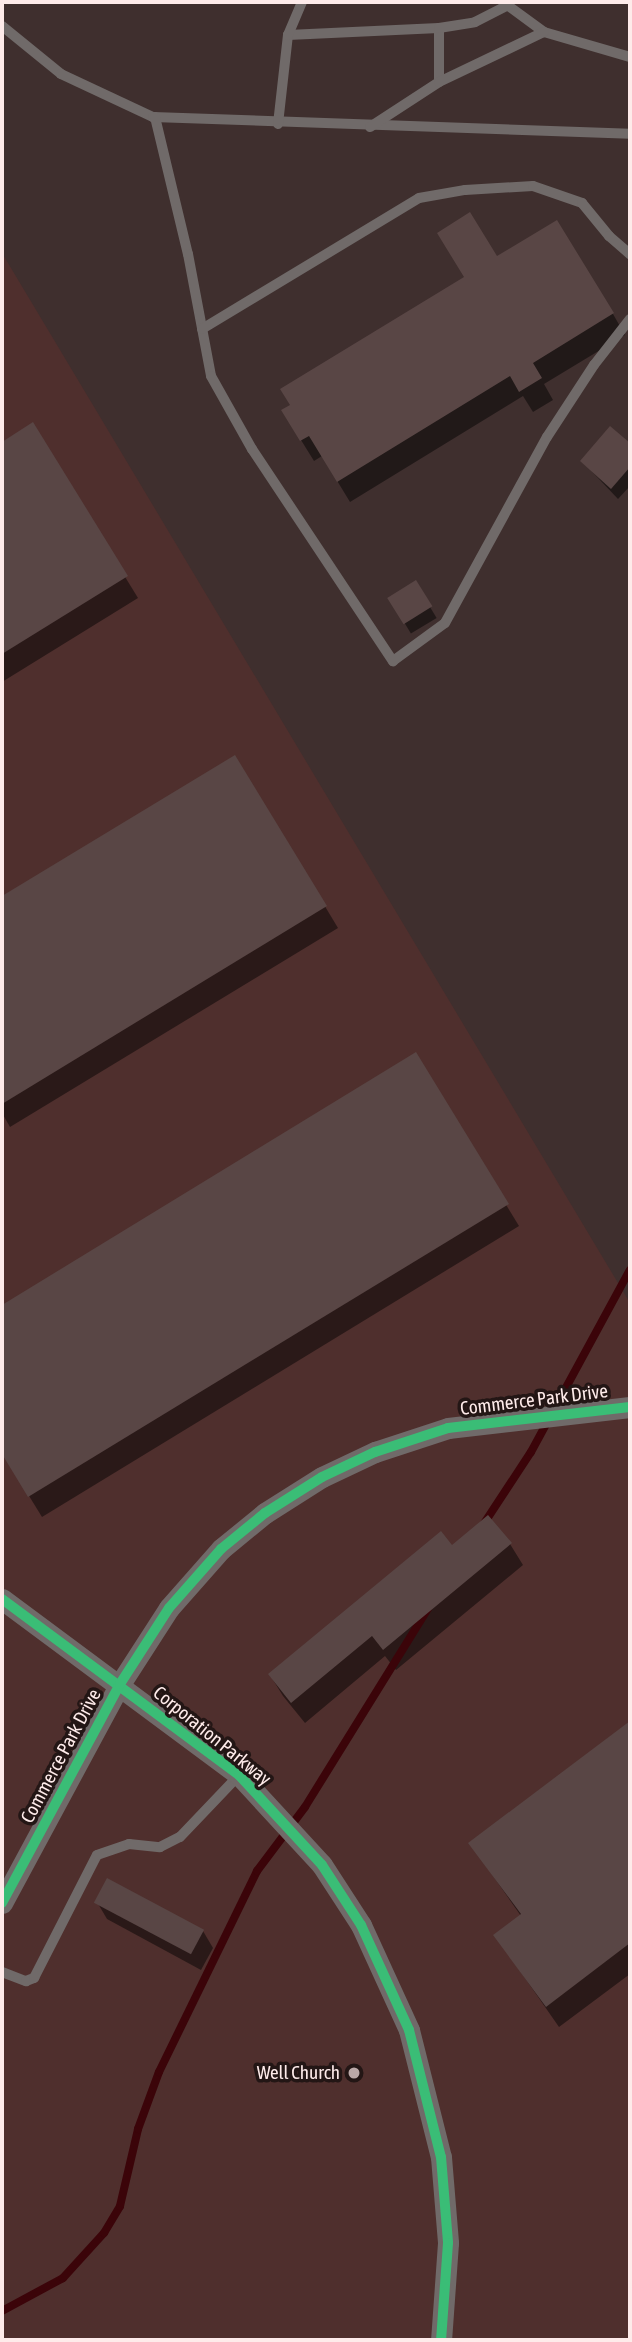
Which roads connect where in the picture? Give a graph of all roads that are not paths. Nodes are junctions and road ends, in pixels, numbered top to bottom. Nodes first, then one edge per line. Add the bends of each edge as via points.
1 (302, 2) edge
2 (506, 3) edge
3 (2, 26) edge
4 (439, 28) junction
5 (544, 32) junction
6 (288, 35) junction
7 (630, 58) edge
8 (439, 82) junction
9 (155, 117) junction
10 (278, 124) junction
11 (370, 127) junction
12 (630, 134) edge
13 (630, 254) edge
14 (630, 319) edge
15 (202, 329) junction
16 (630, 1407) edge
17 (2, 1599) edge
18 (120, 1684) junction
19 (239, 1775) junction
20 (2, 1903) edge
21 (2, 1972) edge
22 (441, 2340) edge

1 - 6 lane
2 - 4 lane via 475,22
2 - 5 lane
3 - 9 lane via 61,74
4 - 6 lane
4 - 8 lane
5 - 7 lane
5 - 8 lane
6 - 10 lane
8 - 11 lane
9 - 10 lane
9 - 15 lane
10 - 11 lane
11 - 12 lane
13 - 15 lane via 582,203 533,186 419,198
14 - 15 lane via 547,437 445,623 393,661 238,425 211,376
16 - 18 street, Commerce Park Drive via 448,1428 375,1451 322,1477 220,1549 169,1608
17 - 18 street, Corporation Parkway
18 - 19 street, Corporation Parkway
18 - 20 street, Commerce Park Drive
19 - 21 lane via 180,1837 160,1847 129,1844 97,1855 34,1978 26,1982
19 - 22 street, Corporation Parkway via 322,1865 382,1965 409,2030 441,2157 448,2243

